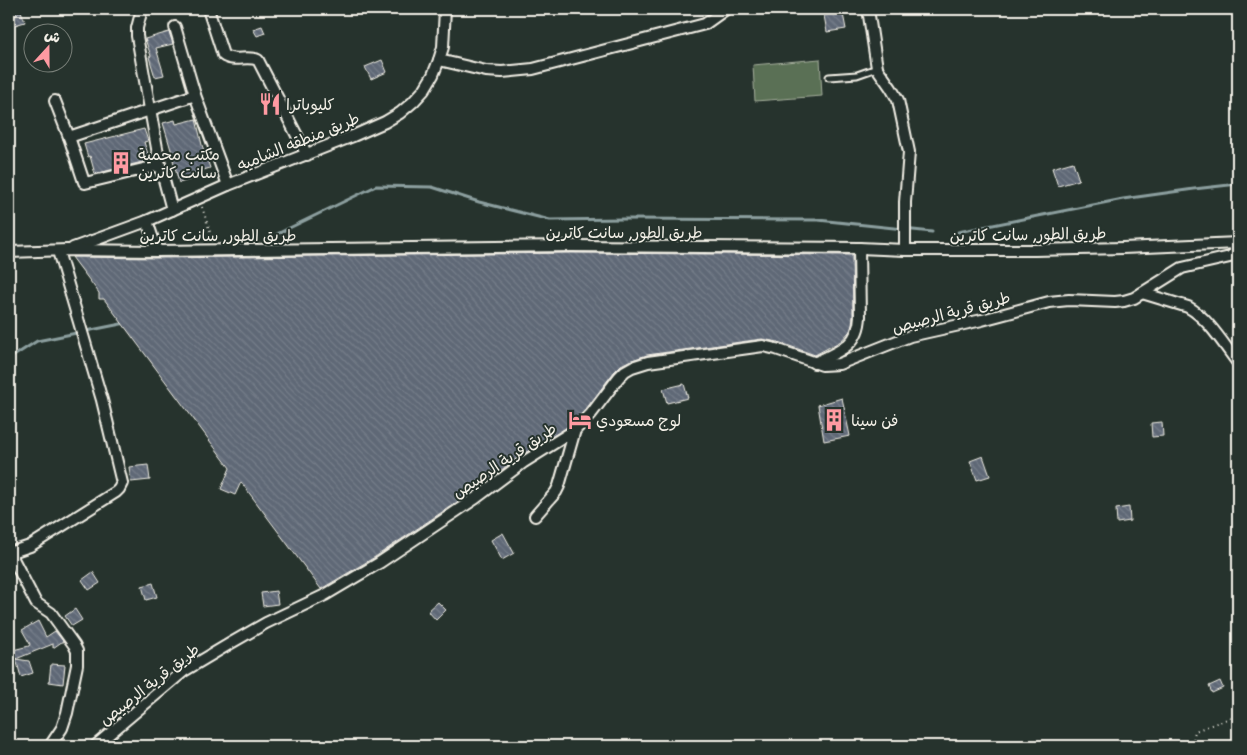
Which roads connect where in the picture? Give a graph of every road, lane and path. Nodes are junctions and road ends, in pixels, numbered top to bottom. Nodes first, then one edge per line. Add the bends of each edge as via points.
1 (142, 9) edge
2 (208, 9) edge
3 (445, 9) edge
4 (726, 9) edge
5 (868, 9) edge
6 (175, 27) dead end
7 (440, 60) junction
8 (877, 68) junction
9 (829, 78) dead end
10 (195, 95) junction
11 (55, 101) dead end
12 (150, 110) junction
13 (70, 137) junction
14 (307, 154) junction
15 (160, 165) junction
16 (228, 185) junction
17 (200, 198) junction
18 (172, 210) junction
19 (147, 221) junction
20 (1237, 242) edge
21 (859, 248) junction
22 (215, 250) junction
23 (905, 250) junction
24 (62, 251) junction
25 (157, 251) junction
26 (9, 252) edge
27 (1142, 293) junction
28 (814, 363) junction
29 (1238, 363) edge
30 (575, 430) junction
31 (535, 516) dead end
32 (9, 553) edge
33 (1238, 715) edge
34 (50, 746) edge
35 (94, 746) edge
36 (1187, 746) edge

1 - 12 street via 137,36
2 - 14 street via 223,55 230,59 258,60
3 - 7 street, طريق منطقه الشاميه
4 - 7 street via 705,24 533,70 502,72
5 - 8 street
6 - 10 street
7 - 14 street, طريق منطقه الشاميه via 424,90 400,113
8 - 9 lane via 857,75
8 - 23 street via 898,100 909,152
10 - 12 street
10 - 16 street
11 - 13 street
12 - 13 street
12 - 15 street
13 - 15 street via 85,183
14 - 16 street, طريق منطقه الشاميه
15 - 18 street
16 - 17 street, طريق منطقه الشاميه
17 - 18 street, طريق منطقه الشاميه
17 - 22 path
18 - 19 street, طريق منطقه الشاميه
19 - 24 street, طريق منطقه الشاميه
19 - 25 street
20 - 23 street, طريق الطور, سانت كاترين via 1122,248
20 - 27 street, طريق قرية الرصيص via 1230,257 1182,268
21 - 22 street, طريق الطور, سانت كاترين via 561,246
21 - 23 street, طريق الطور, سانت كاترين
21 - 28 street via 858,332 843,349
22 - 25 street, طريق الطور, سانت كاترين
24 - 25 street, طريق الطور, سانت كاترين
24 - 26 street, طريق الطور, سانت كاترين
24 - 32 street via 122,483 116,492 30,546
27 - 28 street, طريق قرية الرصيص via 1115,302 1049,302 910,336 839,364
27 - 29 street via 1194,310
28 - 30 street, طريق قرية الرصيص via 762,346 640,364 619,377
30 - 31 street via 559,486
30 - 35 street, طريق قرية الرصيص via 379,564 266,623 184,671
32 - 34 street via 36,603 51,613 77,651 67,713
33 - 36 path via 1196,731 1193,741

